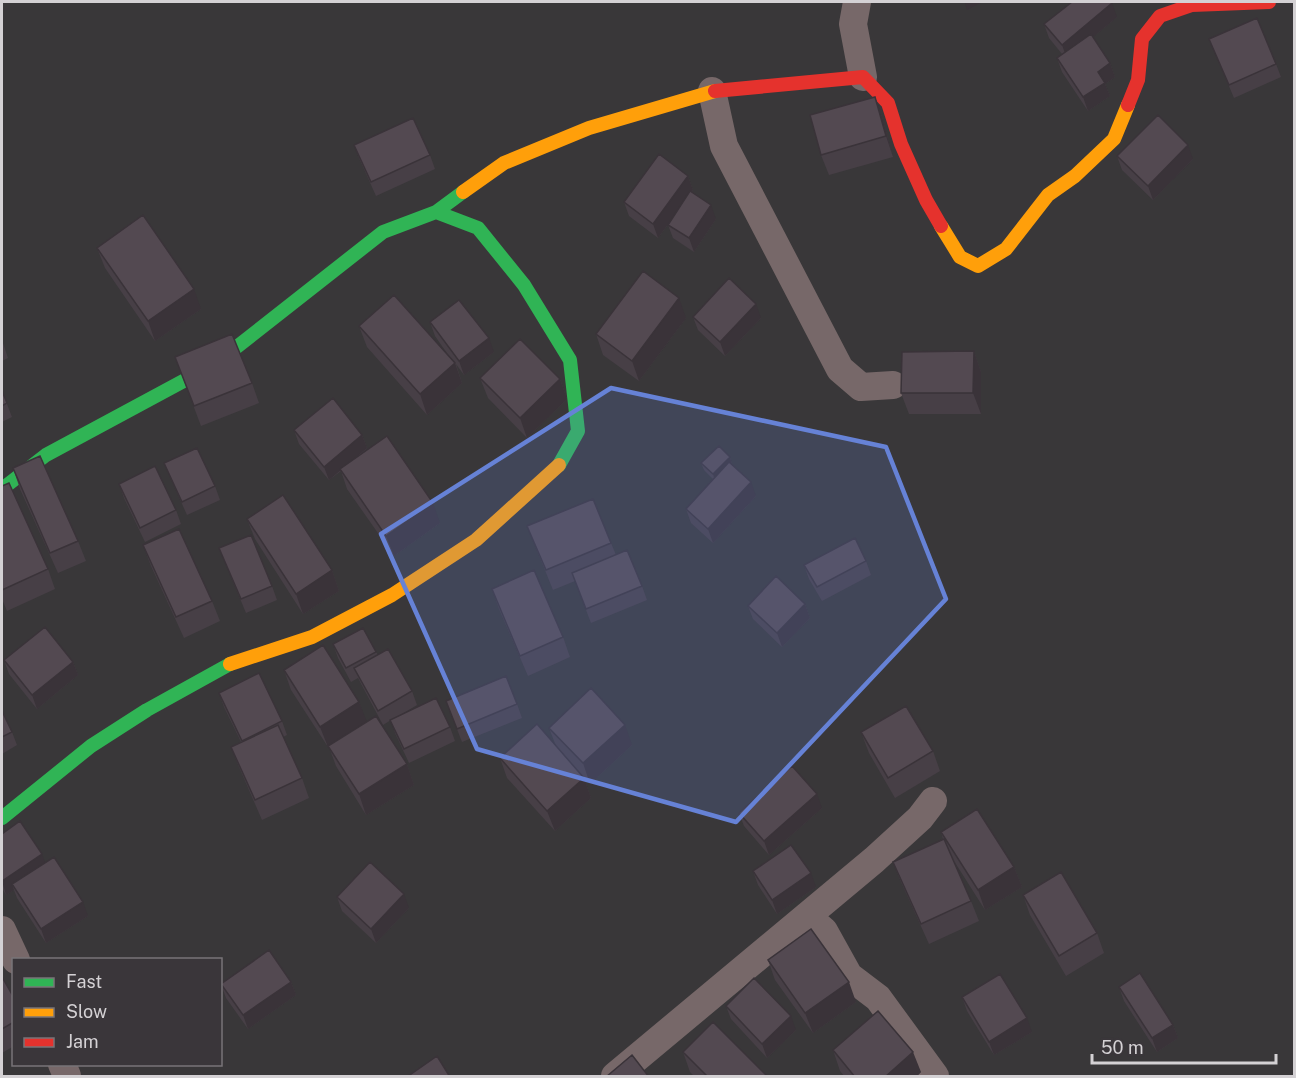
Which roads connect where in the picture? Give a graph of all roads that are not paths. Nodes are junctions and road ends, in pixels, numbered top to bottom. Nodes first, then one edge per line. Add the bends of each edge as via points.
1 (857, 2) edge
2 (1269, 2) edge
3 (863, 76) junction
4 (712, 91) junction
5 (436, 212) junction
6 (893, 386) dead end
7 (2, 489) edge
8 (933, 801) dead end
9 (2, 818) edge
10 (807, 916) junction
11 (2, 930) edge
12 (15, 958) edge
13 (615, 1077) edge
14 (935, 1077) edge

1 - 3 street via 853,24
2 - 3 street via 1192,5 1160,16 1143,39 1138,80 1114,139 1048,195 1006,249 978,266 960,257 926,200 888,103
3 - 4 street
4 - 5 street via 589,128 504,163
4 - 6 street via 724,146 840,369 861,387
5 - 7 street via 383,232 215,364 46,455
5 - 9 street via 478,228 524,285 570,360 578,431 557,468 476,540 392,595 312,637 235,661 147,710 91,746
8 - 10 street via 874,860
10 - 13 street
10 - 14 street via 824,931 849,976 878,998
11 - 12 street

